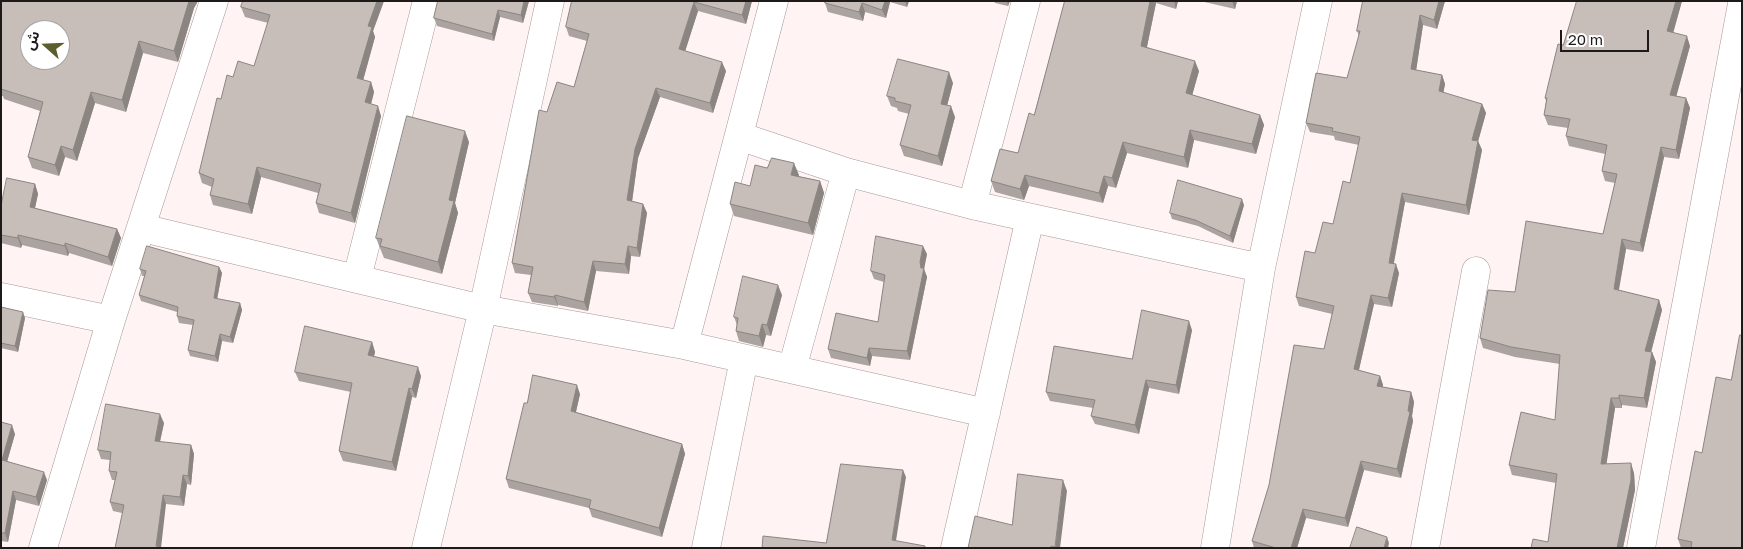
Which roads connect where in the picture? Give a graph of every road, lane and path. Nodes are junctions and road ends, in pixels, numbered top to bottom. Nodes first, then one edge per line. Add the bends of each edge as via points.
1 (214, 1) edge
2 (426, 1) edge
3 (550, 1) edge
4 (774, 1) edge
5 (1026, 1) edge
6 (1318, 1) edge
7 (1742, 4) edge
8 (739, 136) junction
9 (846, 172) junction
10 (972, 205) junction
11 (1030, 218) junction
12 (142, 228) junction
13 (1261, 268) junction
14 (1476, 272) dead end
15 (357, 278) junction
16 (1, 297) edge
17 (483, 309) junction
18 (111, 320) junction
19 (684, 346) junction
20 (744, 359) junction
21 (792, 369) junction
22 (986, 412) junction
23 (43, 548) edge
24 (426, 548) edge
25 (706, 548) edge
26 (955, 548) edge
27 (1215, 548) edge
28 (1425, 548) edge
29 (1641, 548) edge

1 - 12 street
2 - 15 street
3 - 17 street
4 - 8 street
5 - 10 street
6 - 13 street
7 - 29 street
8 - 9 street
8 - 19 street
9 - 10 street
9 - 21 street
10 - 11 street
11 - 13 street
11 - 22 street
12 - 15 street
12 - 18 street
13 - 27 street
14 - 28 street
15 - 17 street
16 - 18 street
17 - 19 street
17 - 24 street
18 - 23 street
19 - 20 street
20 - 21 street
20 - 25 street
21 - 22 street
22 - 26 street

